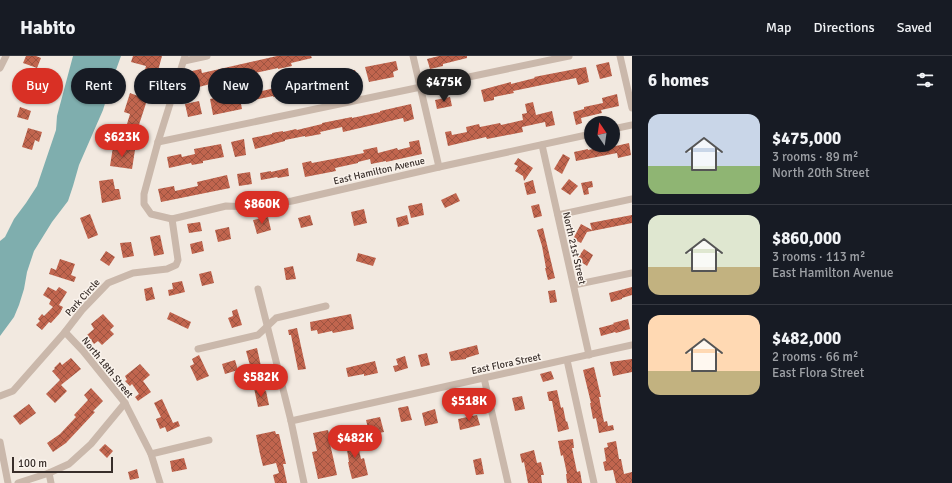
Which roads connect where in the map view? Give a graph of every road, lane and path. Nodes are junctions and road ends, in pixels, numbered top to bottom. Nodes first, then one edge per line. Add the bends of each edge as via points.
1 (6, 56) edge
2 (207, 56) edge
3 (413, 56) edge
4 (569, 56) edge
5 (620, 56) edge
6 (185, 58) edge
7 (0, 68) edge
8 (421, 88) junction
9 (632, 108) edge
10 (632, 125) edge
11 (620, 128) edge
12 (584, 136) edge
13 (158, 142) junction
14 (542, 145) junction
15 (439, 167) junction
16 (632, 199) edge
17 (558, 215) junction
18 (172, 219) junction
19 (632, 273) edge
20 (574, 285) junction
21 (258, 288) dead end
22 (326, 306) dead end
23 (267, 327) junction
24 (66, 332) junction
25 (632, 345) edge
26 (198, 349) dead end
27 (589, 355) junction
28 (567, 360) junction
29 (484, 378) junction
30 (0, 396) edge
31 (125, 403) junction
32 (291, 421) junction
33 (209, 440) dead end
34 (0, 442) edge
35 (151, 454) junction
36 (49, 473) junction
37 (8, 483) edge
38 (18, 483) edge
39 (51, 483) edge
40 (160, 483) edge
41 (304, 483) edge
42 (508, 483) edge
43 (594, 483) edge

1 - 7 street
2 - 6 street
3 - 8 street
4 - 8 street
5 - 9 street
6 - 13 street
8 - 13 street
8 - 15 street
10 - 11 street
12 - 14 street, East Hamilton Avenue
13 - 18 street via 144,194 144,204 151,214
14 - 15 street, East Hamilton Avenue
14 - 17 street, North 21st Street
15 - 18 street, East Hamilton Avenue via 292,201 252,207 226,206
16 - 17 street
17 - 20 street, North 21st Street
18 - 24 street, Park Circle via 178,260 176,265 167,269 133,273 108,283 82,310
19 - 20 street
20 - 27 street, North 21st Street
21 - 23 street
22 - 23 street via 276,318
23 - 26 street via 258,335
23 - 32 street
24 - 30 street via 13,391
24 - 31 street, North 18th Street
25 - 27 street, East Flora Street
27 - 28 street, East Flora Street
28 - 29 street, East Flora Street
28 - 43 street
29 - 32 street, East Flora Street
29 - 42 street
31 - 35 street, North 18th Street
31 - 36 street via 91,444 69,464
32 - 41 street
33 - 35 street
34 - 37 street
35 - 40 street, North 18th Street
36 - 38 street
36 - 39 street

